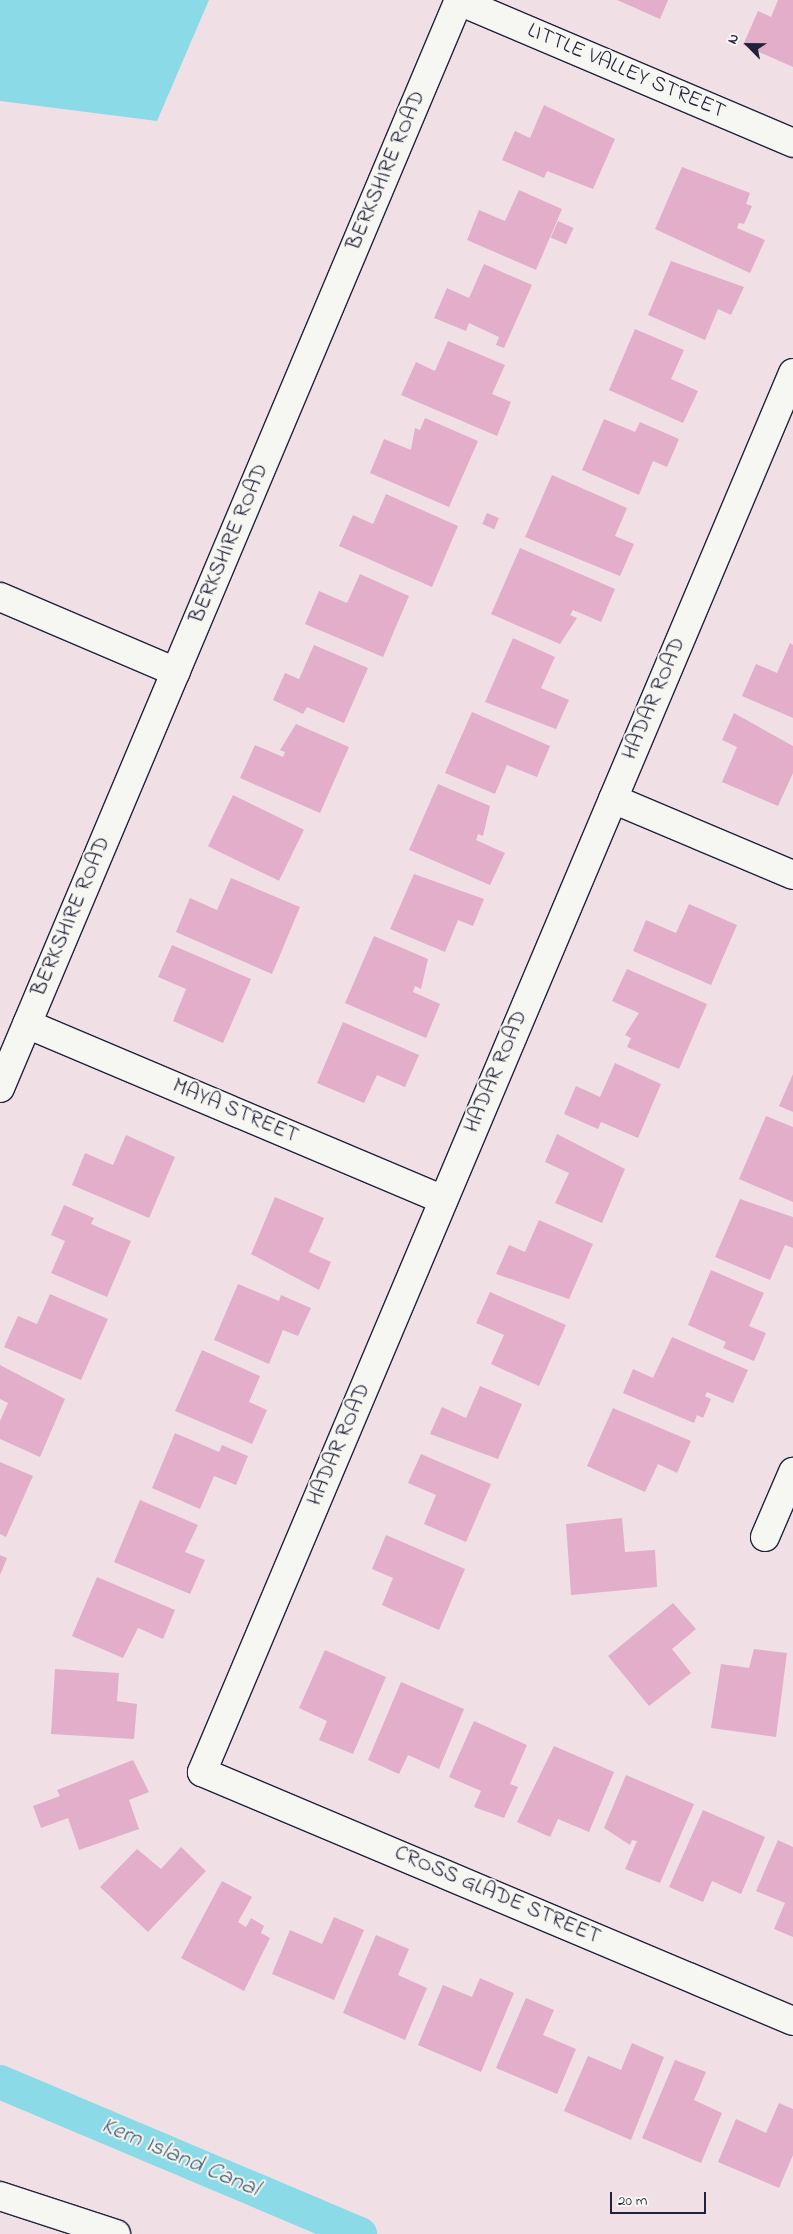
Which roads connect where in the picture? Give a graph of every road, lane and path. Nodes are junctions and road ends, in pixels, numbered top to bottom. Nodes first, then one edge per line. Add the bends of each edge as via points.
1 (459, 1) edge
2 (793, 143) edge
3 (793, 373) edge
4 (0, 597) edge
5 (176, 672) junction
6 (613, 799) junction
7 (793, 875) edge
8 (27, 1024) junction
9 (0, 1088) edge
10 (443, 1200) junction
11 (793, 1472) edge
12 (765, 1538) dead end
13 (202, 1772) joint
14 (793, 2021) edge
15 (0, 2196) edge
16 (116, 2234) edge

1 - 2 street, LITTLE VALLEY STREET
1 - 5 street, BERKSHIRE ROAD
3 - 6 street, HADAR ROAD
4 - 5 street
5 - 8 street, BERKSHIRE ROAD
6 - 7 street
6 - 10 street, HADAR ROAD
8 - 9 street, BERKSHIRE ROAD
8 - 10 street, MAYA STREET
10 - 13 street, HADAR ROAD
11 - 12 street
13 - 14 street, CROSS GLADE STREET
15 - 16 street

